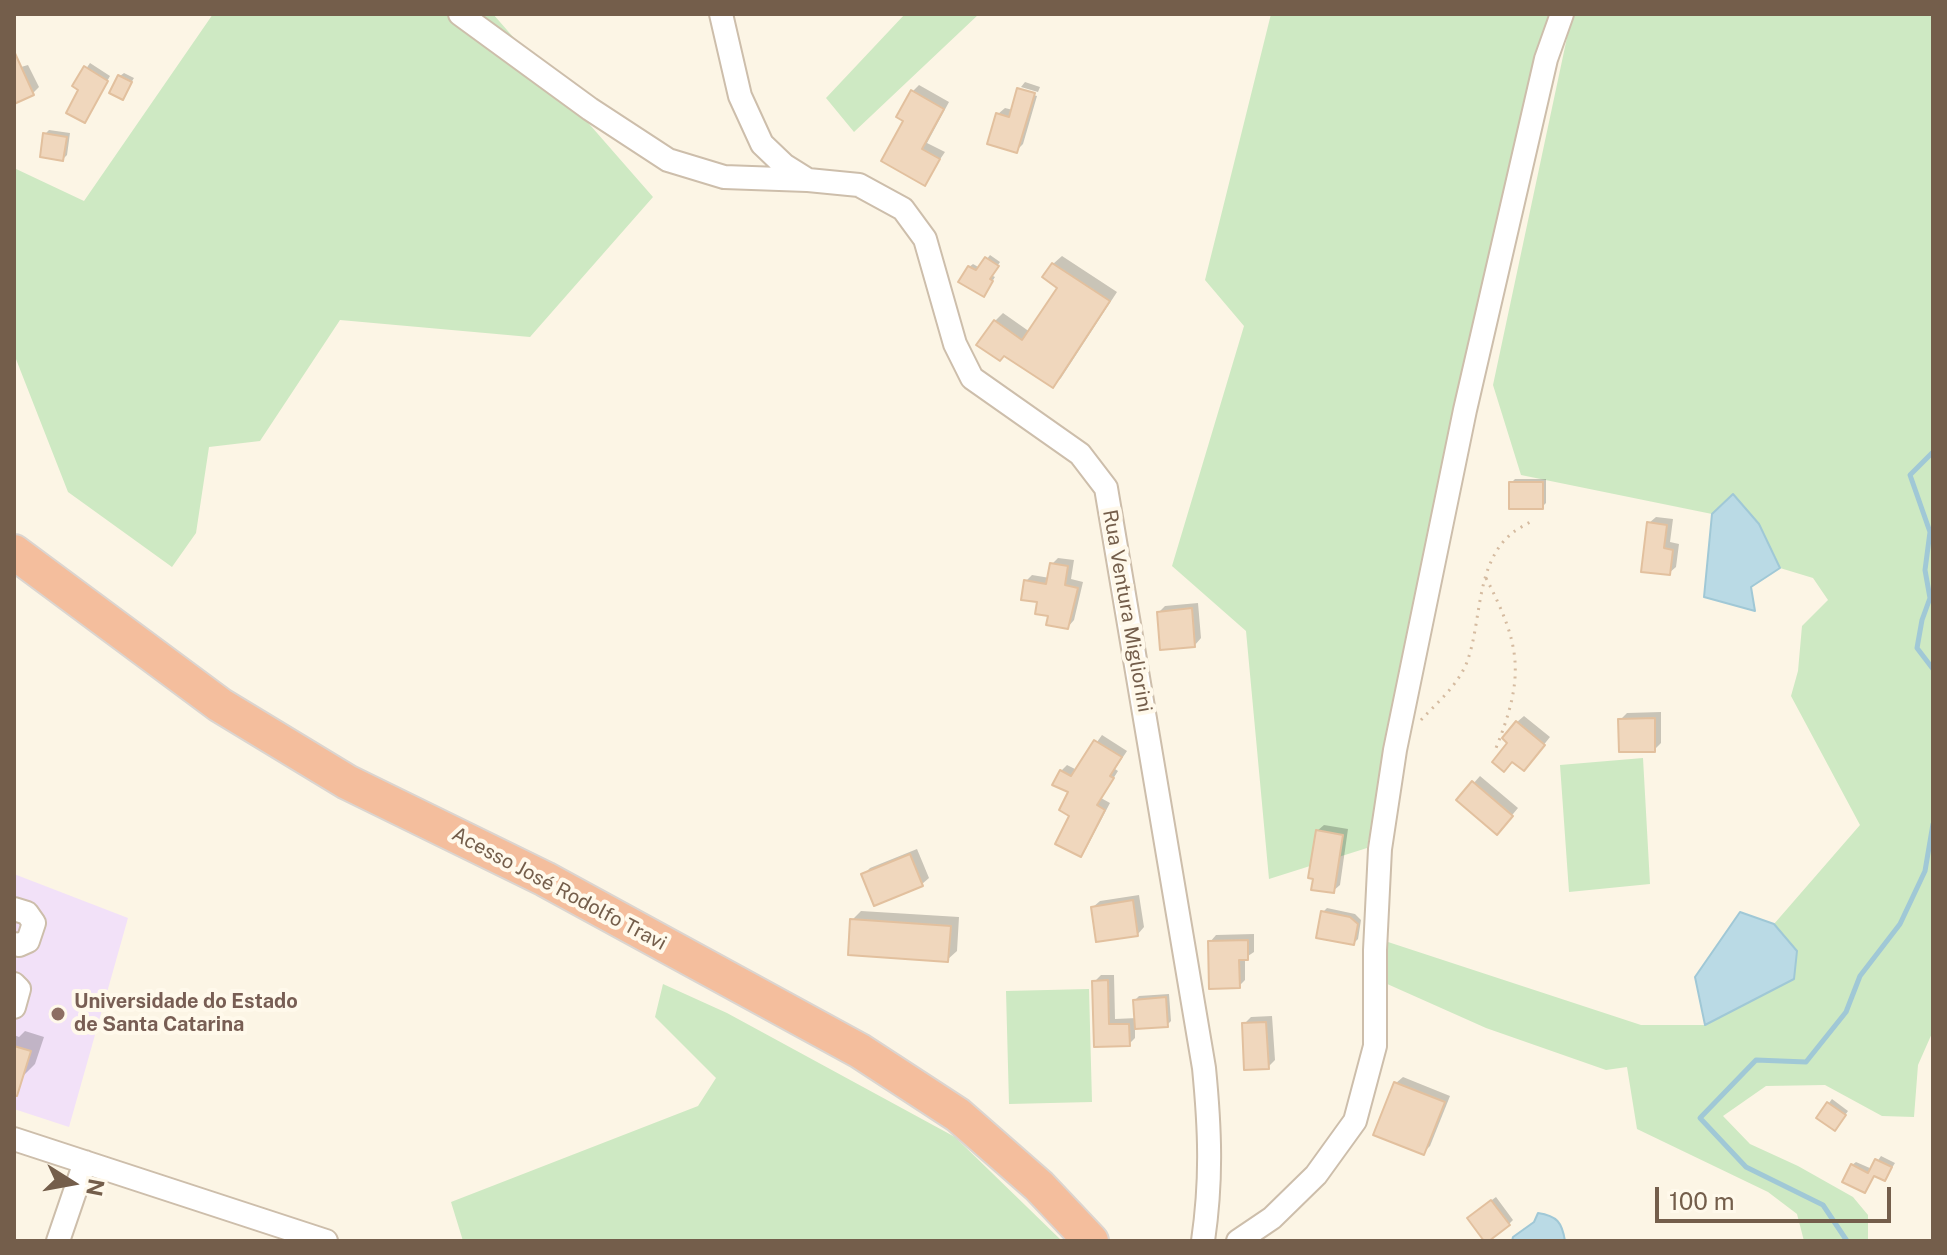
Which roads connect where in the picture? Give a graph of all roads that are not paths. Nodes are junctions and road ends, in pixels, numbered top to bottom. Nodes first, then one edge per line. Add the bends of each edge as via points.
1 (460, 14) edge
2 (721, 14) edge
3 (1562, 14) edge
4 (808, 180) junction
5 (14, 552) edge
6 (14, 909) edge
7 (14, 944) edge
8 (14, 984) edge
9 (14, 1007) edge
10 (14, 1139) edge
11 (85, 1162) junction
12 (58, 1241) edge
13 (326, 1241) edge
14 (1091, 1241) edge
15 (1203, 1241) edge
16 (1238, 1241) edge

1 - 4 street via 668,160 724,177
2 - 4 street, Rua Ventura Migliorini via 740,96 762,144
3 - 16 street via 1546,59 1465,410 1395,750 1380,849 1375,1046 1355,1121 1316,1175 1272,1218
4 - 15 street, Rua Ventura Migliorini via 859,185 903,209 925,239 955,344 972,378 1080,454 1106,488 1204,1068 1211,1141
5 - 14 highway, Acesso José Rodolfo Travi via 220,705 347,782 545,879 860,1051 958,1115 1039,1186
6 - 7 street via 27,913 34,923 28,941
8 - 9 street via 19,989
10 - 11 street
11 - 12 street
11 - 13 street

